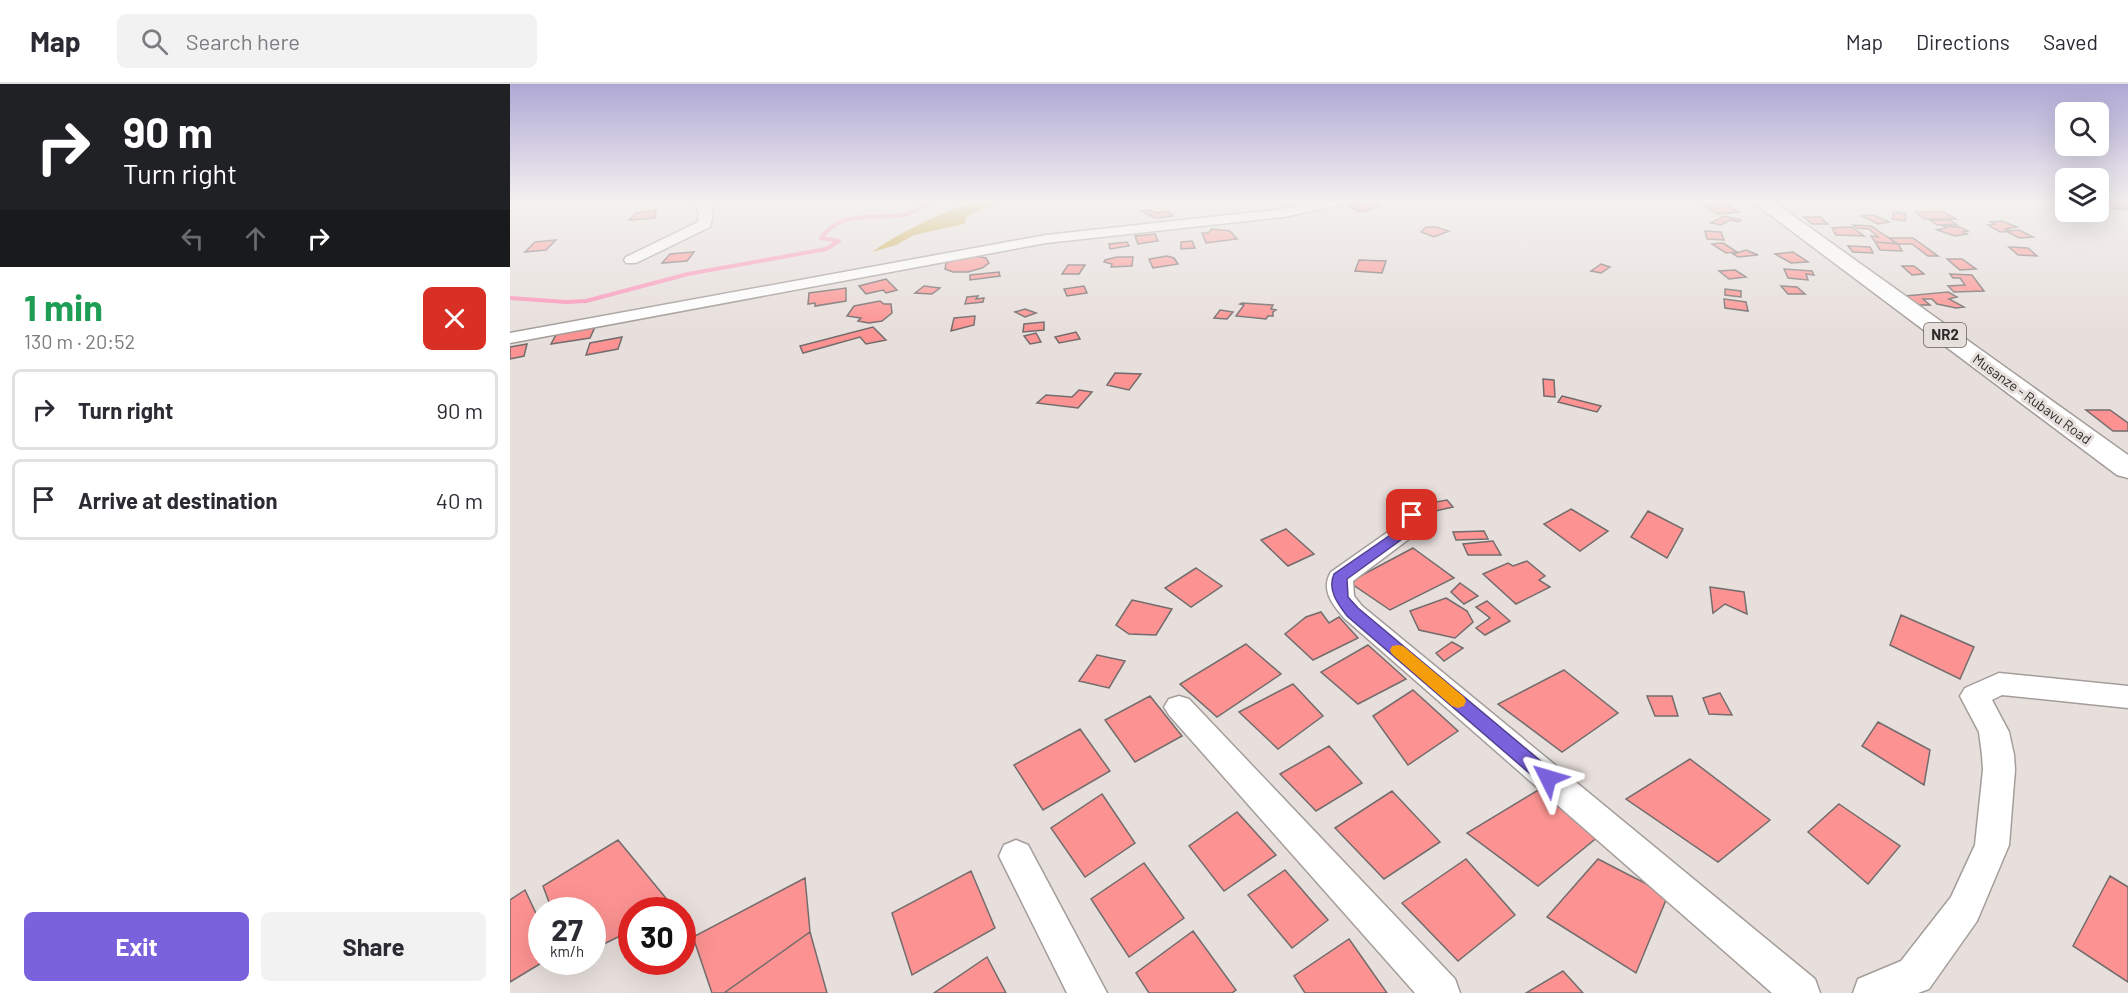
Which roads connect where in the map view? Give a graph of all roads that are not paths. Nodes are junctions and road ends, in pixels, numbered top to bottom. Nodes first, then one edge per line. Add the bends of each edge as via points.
1 (663, 244) edge
2 (1009, 244) edge
3 (1820, 244) edge
4 (631, 260) dead end
5 (510, 338) edge
6 (2128, 469) edge
7 (1412, 515) dead end
8 (2128, 697) edge
9 (1179, 706) dead end
10 (1016, 856) dead end
11 (1088, 993) edge
12 (1441, 993) edge
13 (1801, 993) edge
14 (1872, 993) edge

1 - 4 street
2 - 5 street via 626,311
3 - 6 highway, Musanze - Rubavu Road / NR2
7 - 13 street via 1405,531 1340,578 1341,598
8 - 14 street via 1999,684 1975,696 1994,732 1998,755 1992,845 1964,909 1915,975
9 - 12 street
10 - 11 street

